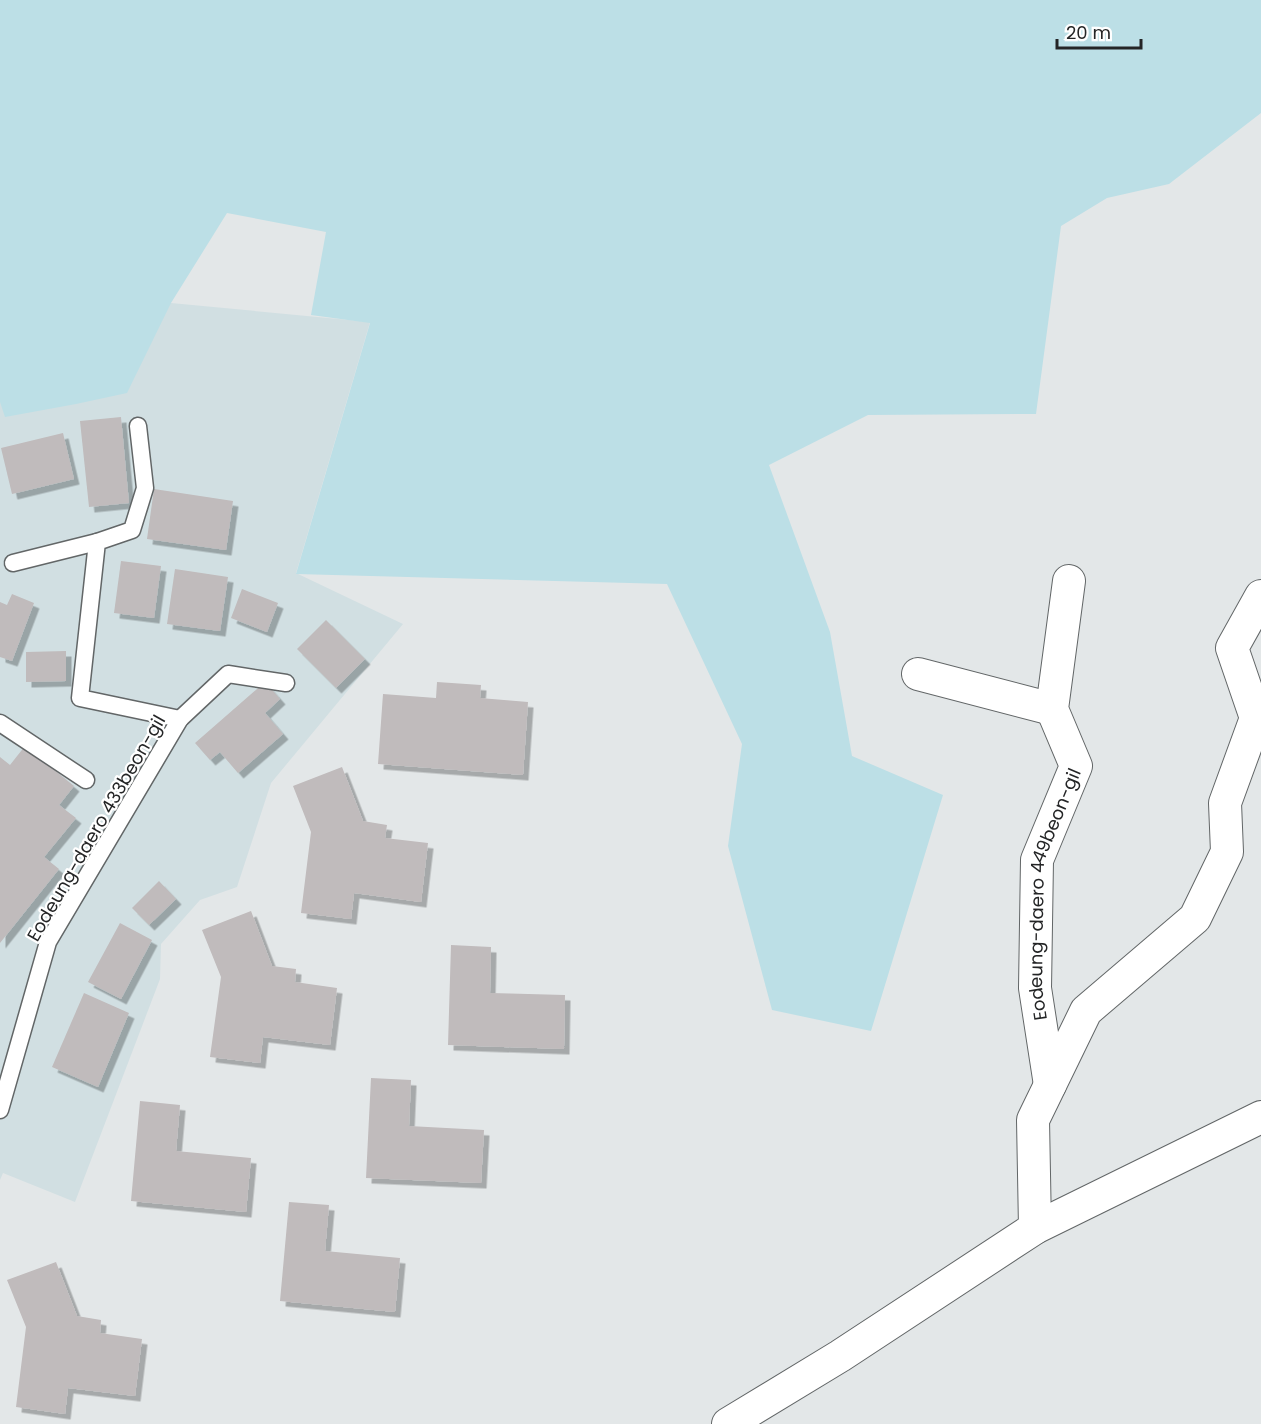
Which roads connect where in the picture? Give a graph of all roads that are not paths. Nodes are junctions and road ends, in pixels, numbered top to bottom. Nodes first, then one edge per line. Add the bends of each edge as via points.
1 (138, 426) dead end
2 (97, 542) junction
3 (13, 563) dead end
4 (1069, 581) dead end
5 (1261, 596) edge
6 (918, 674) dead end
7 (286, 683) dead end
8 (1052, 709) junction
9 (180, 719) junction
10 (0, 723) edge
11 (86, 780) dead end
12 (1050, 1085) junction
13 (0, 1110) edge
14 (1261, 1117) edge
15 (1035, 1228) junction
16 (728, 1424) edge

1 - 2 lane via 145,488 132,530
2 - 3 lane
2 - 9 lane via 80,698
4 - 8 street
5 - 12 street, Eodeung-daero 449beon-gil via 1232,648 1256,718 1225,803 1227,852 1195,918 1086,1011
6 - 8 street
7 - 9 lane, Eodeung-daero 433beon-gil via 228,674
8 - 12 street, Eodeung-daero 449beon-gil via 1076,766 1037,860 1035,988
9 - 13 lane, Eodeung-daero 433beon-gil via 48,942
10 - 11 lane
12 - 15 street, Eodeung-daero 449beon-gil via 1033,1120
14 - 15 street
15 - 16 street

